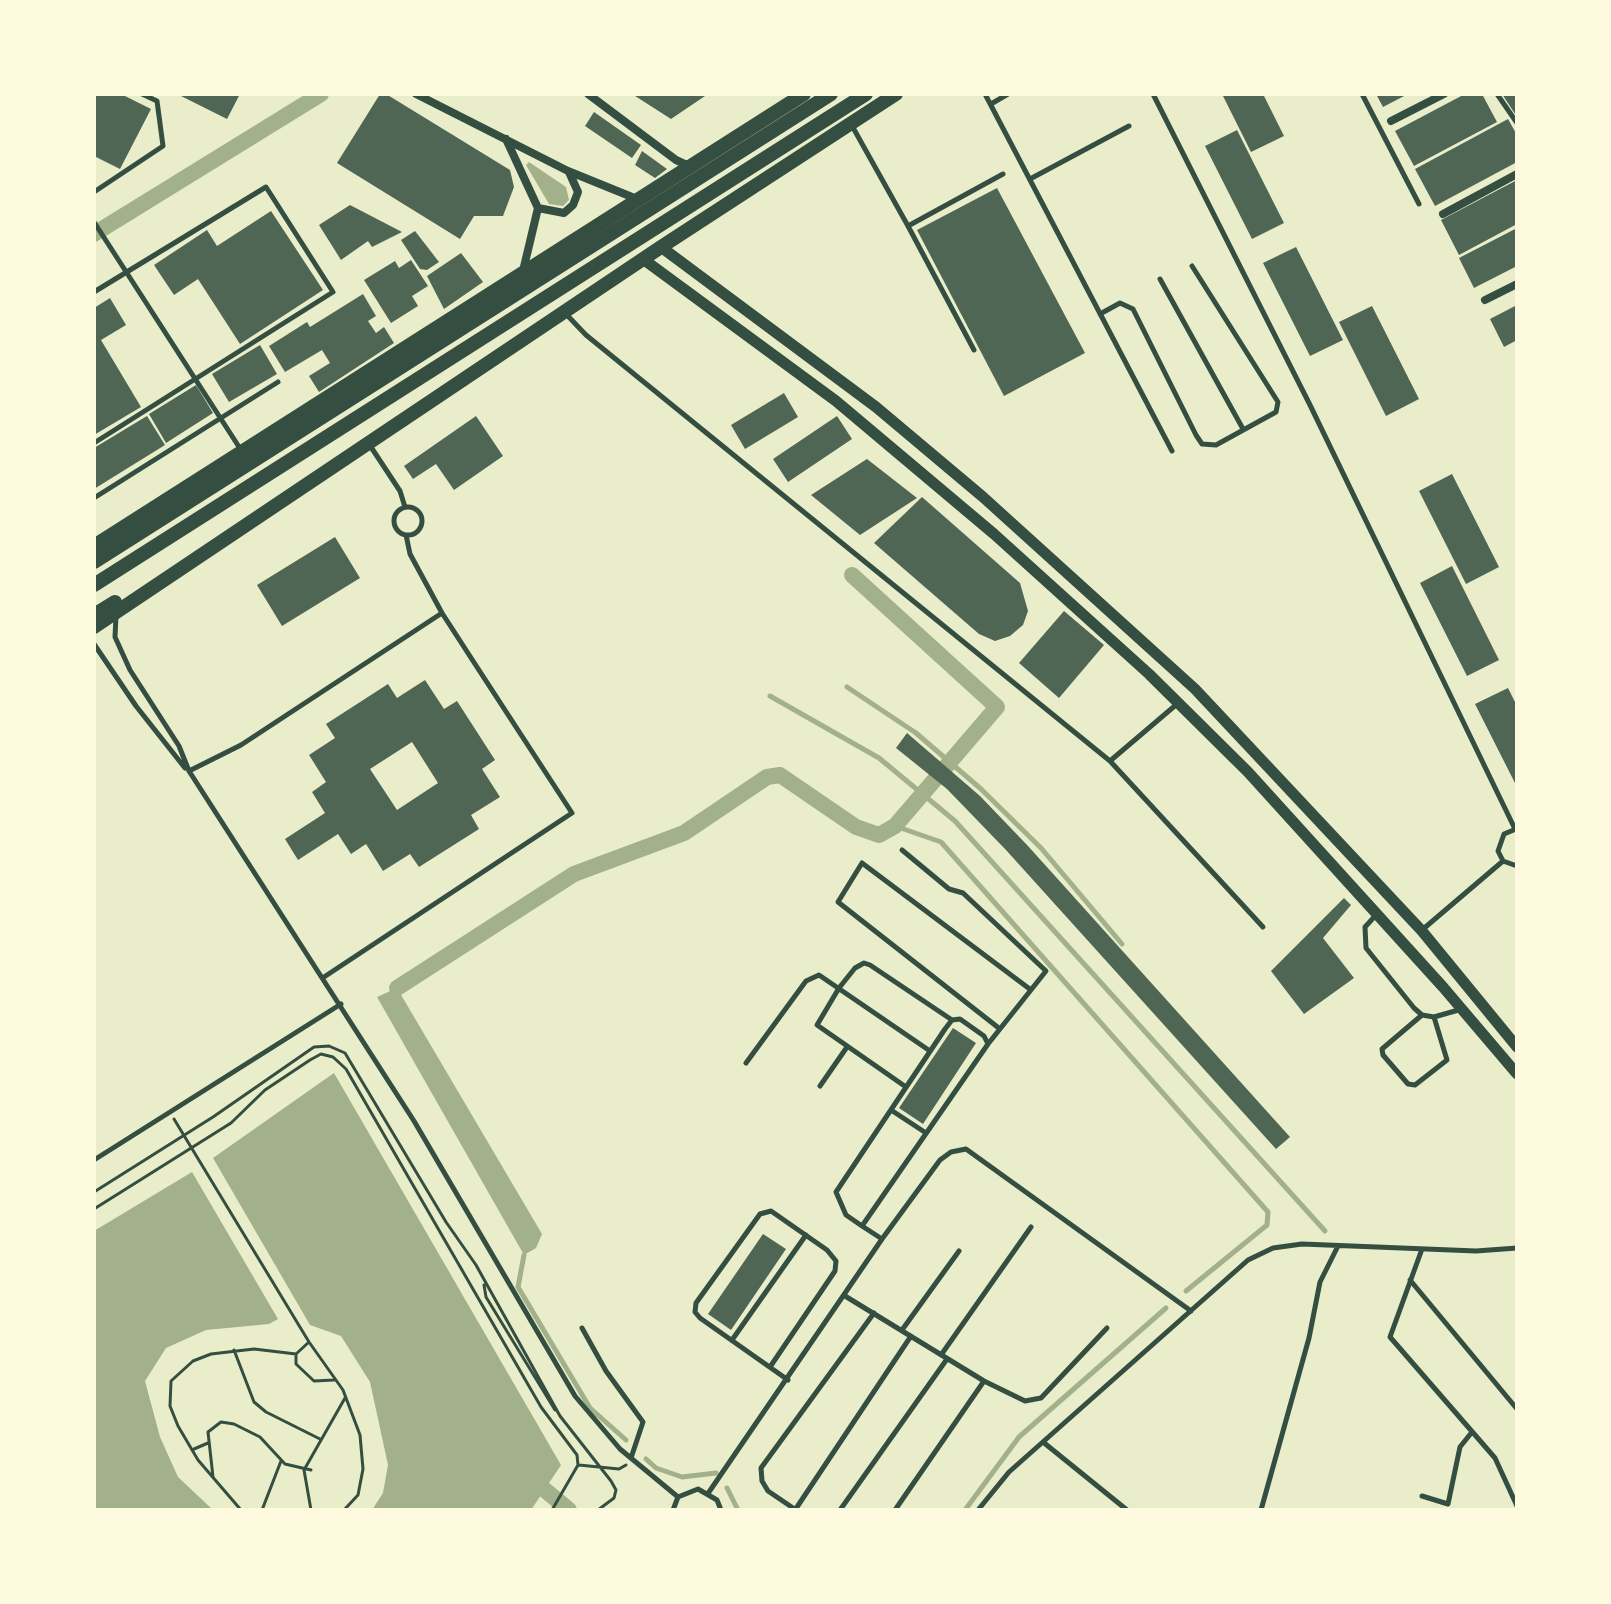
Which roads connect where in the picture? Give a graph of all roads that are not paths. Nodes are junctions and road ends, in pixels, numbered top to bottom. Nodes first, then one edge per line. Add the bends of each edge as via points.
1 (142, 94) edge
2 (416, 94) edge
3 (588, 94) edge
4 (804, 94) edge
5 (831, 94) edge
6 (866, 94) edge
7 (896, 94) edge
8 (985, 94) edge
9 (1008, 94) edge
10 (1153, 94) edge
11 (1362, 94) edge
12 (1444, 94) edge
13 (1497, 94) edge
14 (991, 104) junction
15 (1391, 121) dead end
16 (1517, 123) edge
17 (851, 124) junction
18 (1129, 126) dead end
19 (506, 139) junction
20 (690, 166) junction
21 (568, 171) junction
22 (1003, 174) dead end
23 (1517, 174) edge
24 (1030, 179) junction
25 (94, 192) edge
26 (638, 200) junction
27 (1419, 204) dead end
28 (538, 208) junction
29 (1443, 214) dead end
30 (611, 217) junction
31 (94, 222) edge
32 (908, 226) junction
33 (595, 227) junction
34 (661, 247) junction
35 (643, 259) junction
36 (1192, 266) dead end
37 (129, 272) junction
38 (523, 272) junction
39 (1160, 279) dead end
40 (1517, 284) edge
41 (94, 292) edge
42 (1485, 300) dead end
43 (565, 313) junction
44 (1100, 314) junction
45 (974, 350) dead end
46 (198, 379) junction
47 (278, 382) dead end
48 (222, 417) junction
49 (1243, 429) junction
50 (94, 443) edge
51 (368, 443) junction
52 (1172, 451) dead end
53 (243, 452) junction
54 (94, 498) edge
55 (405, 508) junction
56 (236, 530) junction
57 (406, 535) junction
58 (94, 546) edge
59 (94, 562) edge
60 (94, 585) edge
61 (117, 612) junction
62 (442, 613) junction
63 (94, 615) edge
64 (94, 627) edge
65 (94, 644) edge
66 (1195, 689) junction
67 (1178, 703) junction
68 (1110, 761) junction
69 (189, 771) junction
70 (1516, 830) edge
71 (902, 850) dead end
72 (1503, 861) junction
73 (1517, 866) edge
74 (1392, 899) junction
75 (1377, 914) junction
76 (1263, 927) dead end
77 (1422, 931) junction
78 (324, 977) junction
79 (839, 988) junction
80 (1031, 990) junction
81 (1477, 999) junction
82 (341, 1004) junction
83 (1462, 1009) junction
84 (1422, 1015) junction
85 (1434, 1017) junction
86 (952, 1020) junction
87 (1000, 1029) junction
88 (988, 1044) junction
89 (847, 1047) junction
90 (1517, 1047) edge
91 (930, 1051) junction
92 (746, 1063) dead end
93 (1517, 1074) edge
94 (820, 1086) dead end
95 (906, 1087) junction
96 (891, 1110) junction
97 (926, 1133) junction
98 (94, 1160) edge
99 (862, 1226) junction
100 (1031, 1227) dead end
101 (806, 1235) junction
102 (882, 1239) junction
103 (1338, 1246) junction
104 (1517, 1248) edge
105 (1422, 1249) junction
106 (959, 1251) dead end
107 (1409, 1280) junction
108 (845, 1296) junction
109 (1191, 1311) junction
110 (874, 1313) junction
111 (582, 1328) dead end
112 (1107, 1328) dead end
113 (902, 1330) junction
114 (911, 1336) junction
115 (732, 1340) junction
116 (941, 1355) junction
117 (947, 1359) junction
118 (770, 1367) junction
119 (788, 1380) junction
120 (984, 1381) junction
121 (1517, 1409) edge
122 (1472, 1432) junction
123 (1043, 1442) junction
124 (631, 1458) junction
125 (709, 1492) junction
126 (1422, 1496) dead end
127 (678, 1497) junction
128 (1517, 1506) edge
129 (673, 1510) edge
130 (721, 1510) edge
131 (795, 1510) edge
132 (840, 1510) edge
133 (895, 1510) edge
134 (978, 1510) edge
135 (1127, 1510) edge
136 (1261, 1510) edge

1 - 25 lane via 157,101 163,146
2 - 19 street
3 - 20 street
4 - 20 main road
5 - 59 main road
6 - 60 main road
7 - 17 main road
8 - 14 lane
9 - 14 lane
10 - 70 lane
11 - 27 lane
12 - 15 street
13 - 16 lane
14 - 24 lane
17 - 32 lane
17 - 34 main road
18 - 24 lane
19 - 21 street
19 - 28 street
20 - 26 main road
21 - 26 street
21 - 28 street via 578,192 573,205 564,213
22 - 32 lane
23 - 29 street
24 - 44 lane
26 - 30 main road
28 - 38 street
30 - 33 main road
30 - 34 main road
31 - 37 lane
32 - 45 lane
33 - 35 main road
33 - 38 main road
34 - 35 main road
34 - 66 street via 876,407
35 - 43 main road
35 - 67 street via 836,401 994,534
36 - 49 lane via 1278,402 1276,412
37 - 41 lane
37 - 46 lane
37 - 46 lane via 266,187 275,200 333,292
38 - 53 main road
39 - 49 lane
40 - 42 street
43 - 51 main road
43 - 68 lane
44 - 49 lane via 1120,303 1133,309 1202,444 1216,445
44 - 52 lane
46 - 48 lane
46 - 50 lane
47 - 48 lane
48 - 53 lane
48 - 54 lane
51 - 55 lane via 400,491
51 - 56 main road
53 - 58 main road
55 - 57 lane via 394,520 396,529
55 - 57 lane via 418,511 422,522 417,532
56 - 61 main road
56 - 63 main road
57 - 62 lane via 410,554
61 - 64 main road
61 - 69 lane via 115,637
62 - 69 lane via 241,745
62 - 78 lane via 572,813
65 - 69 lane
66 - 67 street
66 - 74 street
67 - 68 lane
67 - 75 street
68 - 76 lane
69 - 78 lane
70 - 72 lane via 1504,834 1498,845
71 - 80 lane via 949,889 963,893 1046,971
72 - 73 lane
72 - 77 lane
74 - 75 street
74 - 77 street
75 - 83 street
75 - 84 lane via 1365,927 1366,948
77 - 81 street
78 - 82 lane
79 - 86 lane via 864,963
79 - 89 lane via 817,1025
79 - 91 lane
79 - 92 lane via 819,975 806,981
80 - 87 lane
80 - 87 lane via 862,863 838,902
81 - 83 street
81 - 90 street
82 - 98 lane
82 - 124 lane via 575,1396
83 - 85 lane
83 - 93 street
84 - 85 lane
84 - 85 lane via 1382,1049 1408,1084 1415,1085 1447,1060
86 - 88 lane via 960,1019
86 - 91 lane
87 - 88 lane
88 - 97 lane
89 - 94 lane
89 - 95 lane
91 - 95 lane
95 - 96 lane
96 - 97 lane
96 - 99 lane via 836,1192 846,1215
97 - 99 lane
99 - 102 lane
100 - 116 lane
101 - 115 lane
101 - 115 lane via 771,1211 760,1214 696,1303 700,1318
101 - 118 lane via 836,1261 835,1271
102 - 108 lane
102 - 109 lane via 940,1160 966,1149
103 - 105 lane
103 - 109 lane via 1273,1248 1248,1260
103 - 136 lane via 1320,1282
104 - 105 lane
105 - 107 lane
106 - 113 lane
107 - 121 lane
107 - 122 lane via 1390,1337
108 - 110 lane
108 - 119 lane
109 - 123 lane
110 - 113 lane
110 - 131 lane via 761,1468 768,1491
111 - 124 lane via 643,1422
112 - 120 lane via 1034,1402
113 - 114 lane
114 - 116 lane
114 - 131 lane
115 - 118 lane
116 - 117 lane
117 - 120 lane
117 - 132 lane
118 - 119 lane
119 - 125 lane
120 - 133 lane
122 - 126 lane via 1460,1447 1448,1504
122 - 128 lane via 1495,1458
123 - 134 lane
123 - 135 lane
124 - 127 lane
125 - 127 lane via 698,1489
125 - 130 lane
127 - 129 lane

